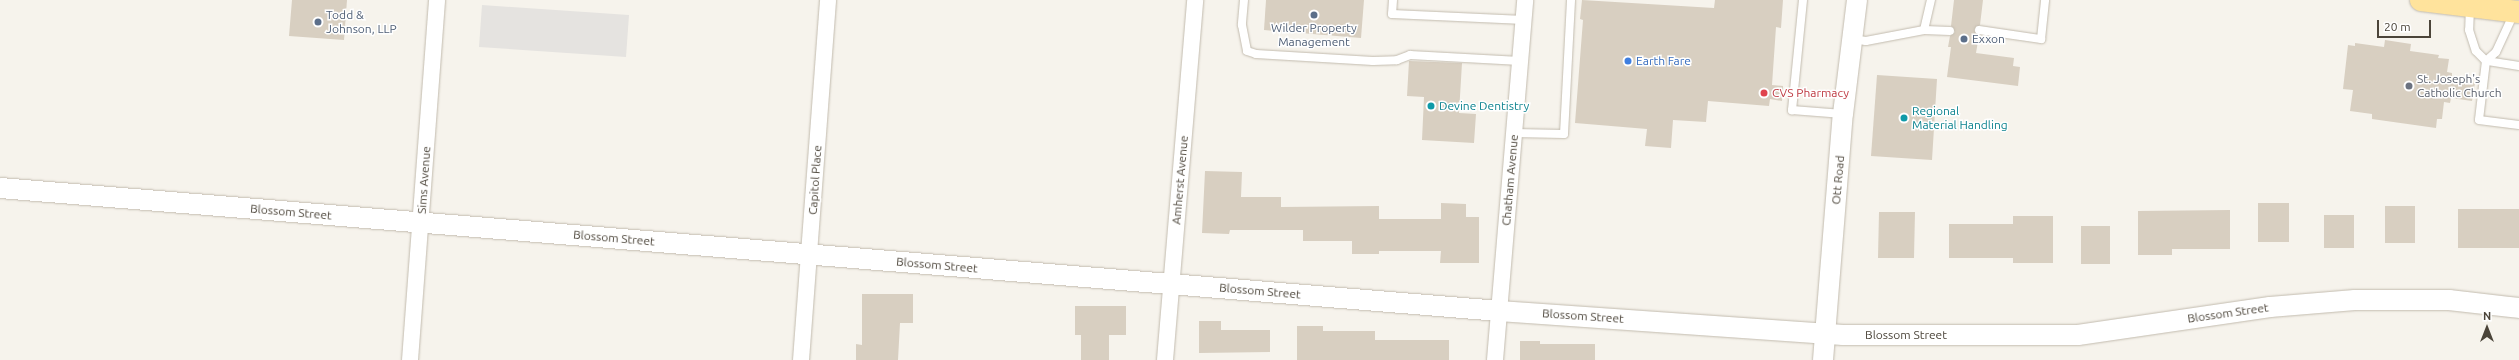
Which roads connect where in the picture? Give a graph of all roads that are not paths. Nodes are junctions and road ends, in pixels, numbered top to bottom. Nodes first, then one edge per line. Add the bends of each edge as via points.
1 (437, 0) edge
2 (828, 0) edge
3 (1195, 0) edge
4 (1244, 0) edge
5 (1393, 0) edge
6 (1525, 0) edge
7 (1571, 0) edge
8 (1803, 0) edge
9 (1857, 0) edge
10 (1931, 0) edge
11 (2045, 0) edge
12 (2421, 0) edge
13 (2470, 6) junction
14 (2517, 11) edge
15 (1524, 20) junction
16 (1924, 30) junction
17 (1950, 30) dead end
18 (1979, 30) dead end
19 (1851, 39) junction
20 (1520, 61) junction
21 (2486, 61) junction
22 (2519, 66) edge
23 (1843, 114) junction
24 (2519, 125) edge
25 (1514, 134) junction
26 (0, 188) edge
27 (421, 222) junction
28 (809, 254) junction
29 (1172, 284) junction
30 (2519, 308) edge
31 (1499, 311) junction
32 (1825, 334) junction
33 (410, 360) edge
34 (801, 360) edge
35 (1165, 360) edge
36 (1495, 360) edge
37 (1823, 360) edge

1 - 27 street, Sims Avenue
2 - 28 street, Capitol Place
3 - 29 street, Amherst Avenue
4 - 20 lane via 1242,25 1247,51 1256,54 1373,61 1396,60 1410,54
5 - 15 lane via 1392,14
6 - 15 street, Chatham Avenue
7 - 25 lane via 1564,134
8 - 23 lane via 1792,110
9 - 19 street, Ott Road
10 - 16 lane
11 - 18 lane via 2041,39
12 - 13 main road
13 - 14 main road
13 - 21 lane via 2469,30 2476,51
14 - 21 lane via 2496,52
15 - 20 street, Chatham Avenue
16 - 17 lane
16 - 19 lane via 1866,41
19 - 23 street, Ott Road
20 - 25 street, Chatham Avenue
21 - 22 lane
21 - 24 lane via 2479,120
23 - 32 street, Ott Road
25 - 31 street, Chatham Avenue
26 - 27 street, Blossom Street
27 - 28 street, Blossom Street
27 - 33 street, Sims Avenue
28 - 29 street, Blossom Street
28 - 34 street, Capitol Place
29 - 31 street, Blossom Street
29 - 35 street, Amherst Avenue
30 - 32 street, Blossom Street via 2449,300 2355,300 2270,306 2078,335
31 - 32 street, Blossom Street
31 - 36 street, Chatham Avenue
32 - 37 street, Ott Road

